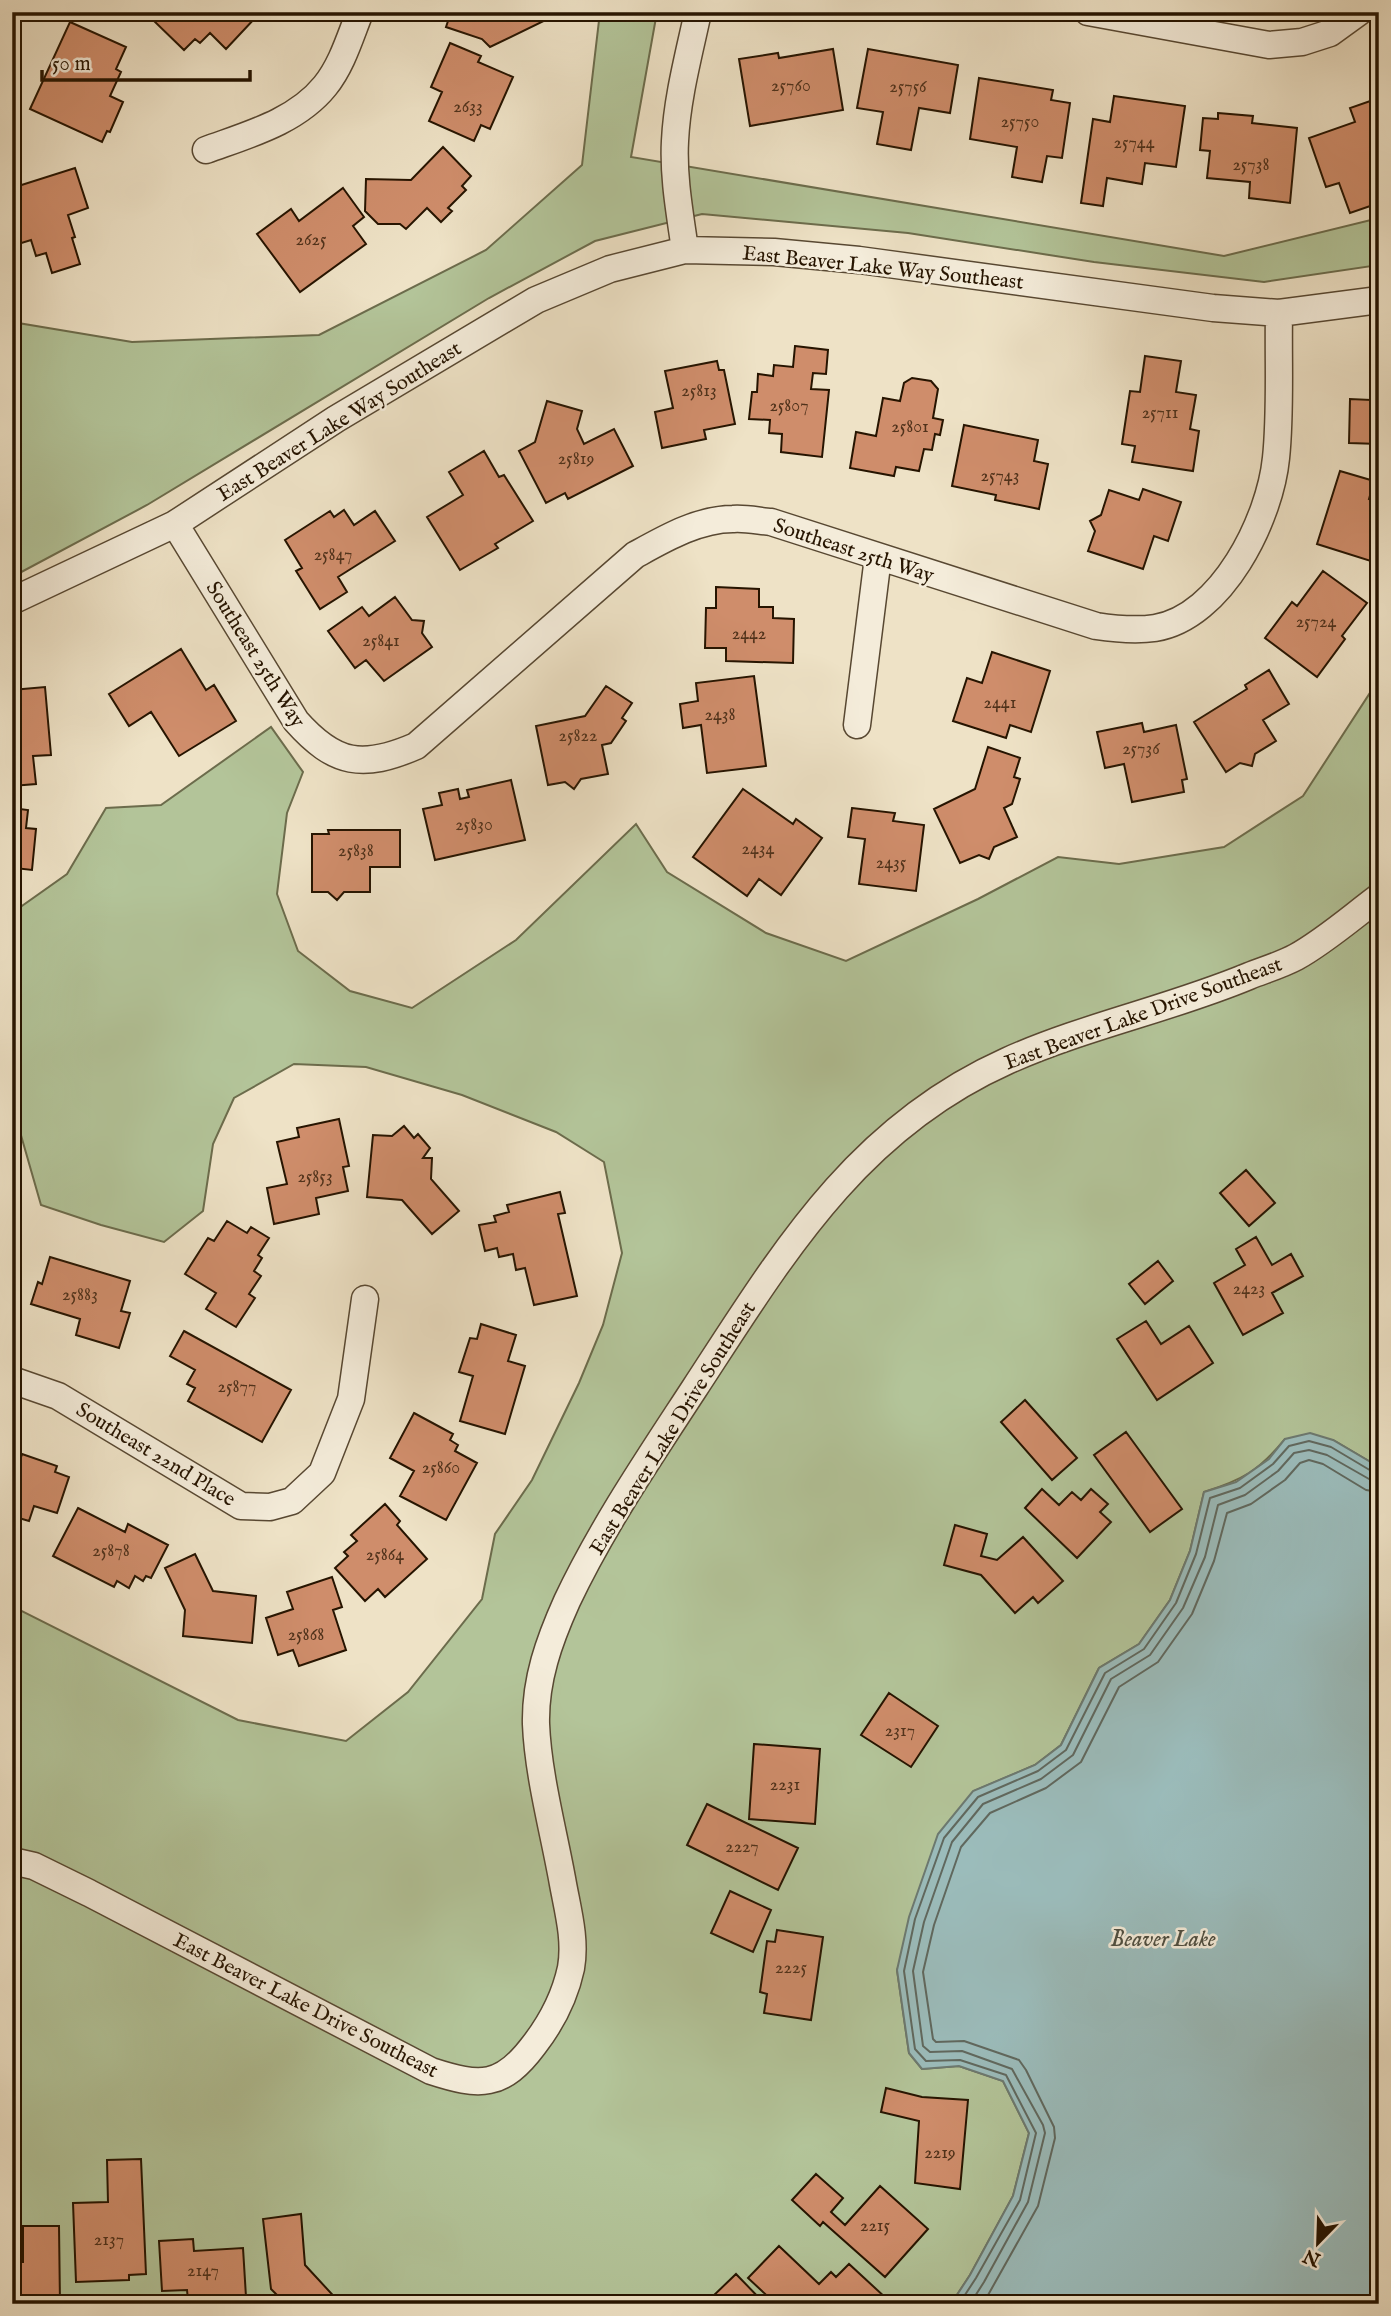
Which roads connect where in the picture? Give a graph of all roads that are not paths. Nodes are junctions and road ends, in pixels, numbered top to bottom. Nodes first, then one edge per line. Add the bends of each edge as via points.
1 (360, 12) edge
2 (698, 12) edge
3 (1088, 12) edge
4 (1359, 12) edge
5 (206, 150) dead end
6 (685, 250) junction
7 (1379, 300) edge
8 (1279, 313) junction
9 (175, 524) junction
10 (878, 557) junction
11 (12, 601) edge
12 (856, 724) dead end
13 (1379, 897) edge
14 (365, 1299) dead end
15 (12, 1380) edge
16 (12, 1861) edge

1 - 5 street via 324,87 270,127
2 - 6 street via 674,141
3 - 4 street via 1269,45 1330,33
6 - 8 street, East Beaver Lake Way Southeast via 859,260
6 - 9 street, East Beaver Lake Way Southeast via 610,269 536,300 337,419
7 - 8 street, East Beaver Lake Way Southeast
8 - 10 street, Southeast 25th Way via 1276,459 1269,491 1233,571 1187,615 1157,628 1096,626
9 - 10 street, Southeast 25th Way via 296,722 314,742 338,756 364,760 390,757 416,746 635,555 664,538 731,519 771,522
9 - 11 street, East Beaver Lake Way Southeast
10 - 12 street
13 - 16 street, East Beaver Lake Drive Southeast via 1296,957 1221,988 1057,1042 948,1092 859,1164 781,1256 635,1479 569,1597 545,1656 538,1677 536,1725 572,1932 571,1967 559,2004 538,2041 500,2078 484,2083 461,2081 431,2071 67,1882
14 - 15 street, Southeast 22nd Place via 351,1399 322,1474 292,1501 270,1507 241,1506 58,1396

